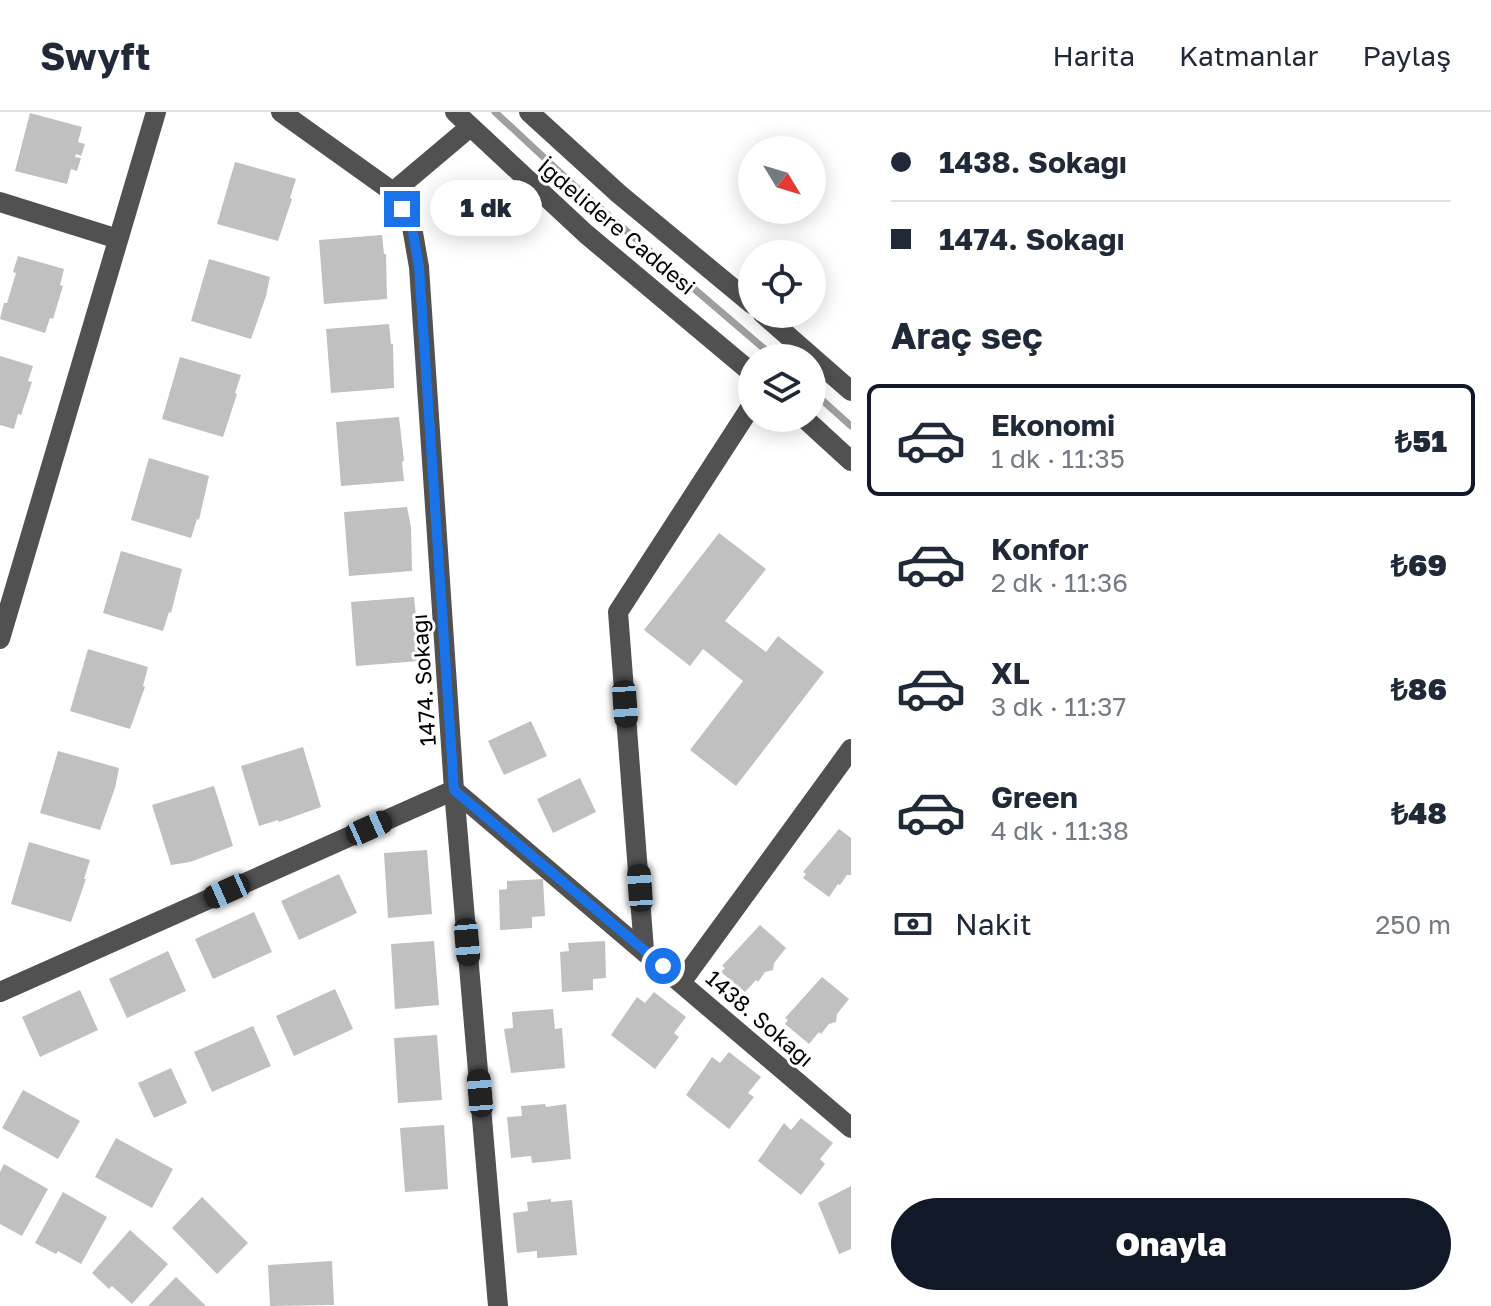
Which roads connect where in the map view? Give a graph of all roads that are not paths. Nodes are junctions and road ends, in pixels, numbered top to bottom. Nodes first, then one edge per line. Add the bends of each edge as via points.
1 (156, 112) edge
2 (281, 112) edge
3 (455, 112) edge
4 (529, 112) edge
5 (470, 127) junction
6 (393, 192) junction
7 (0, 202) edge
8 (118, 239) junction
9 (738, 292) edge
10 (779, 328) edge
11 (738, 361) edge
12 (851, 391) edge
13 (738, 427) edge
14 (819, 432) edge
15 (851, 461) edge
16 (0, 639) edge
17 (851, 749) edge
18 (454, 790) junction
19 (644, 950) junction
20 (682, 981) junction
21 (0, 992) edge
22 (851, 1128) edge
23 (498, 1306) edge

1 - 8 street
2 - 6 street, 1474. Sokağı
3 - 5 street, İğdelidere Caddesi
4 - 9 street, İğdelidere Caddesi
5 - 6 street
5 - 11 street, İğdelidere Caddesi via 586,234
6 - 18 street, 1474. Sokağı via 412,227 419,267
7 - 8 street
8 - 16 street
10 - 12 street
13 - 19 street via 618,612
14 - 15 street
17 - 20 street
18 - 19 street, 1438. Sokağı
18 - 21 street
18 - 23 street, 1474. Sokağı
19 - 20 street, 1438. Sokağı
20 - 22 street, 1438. Sokağı

